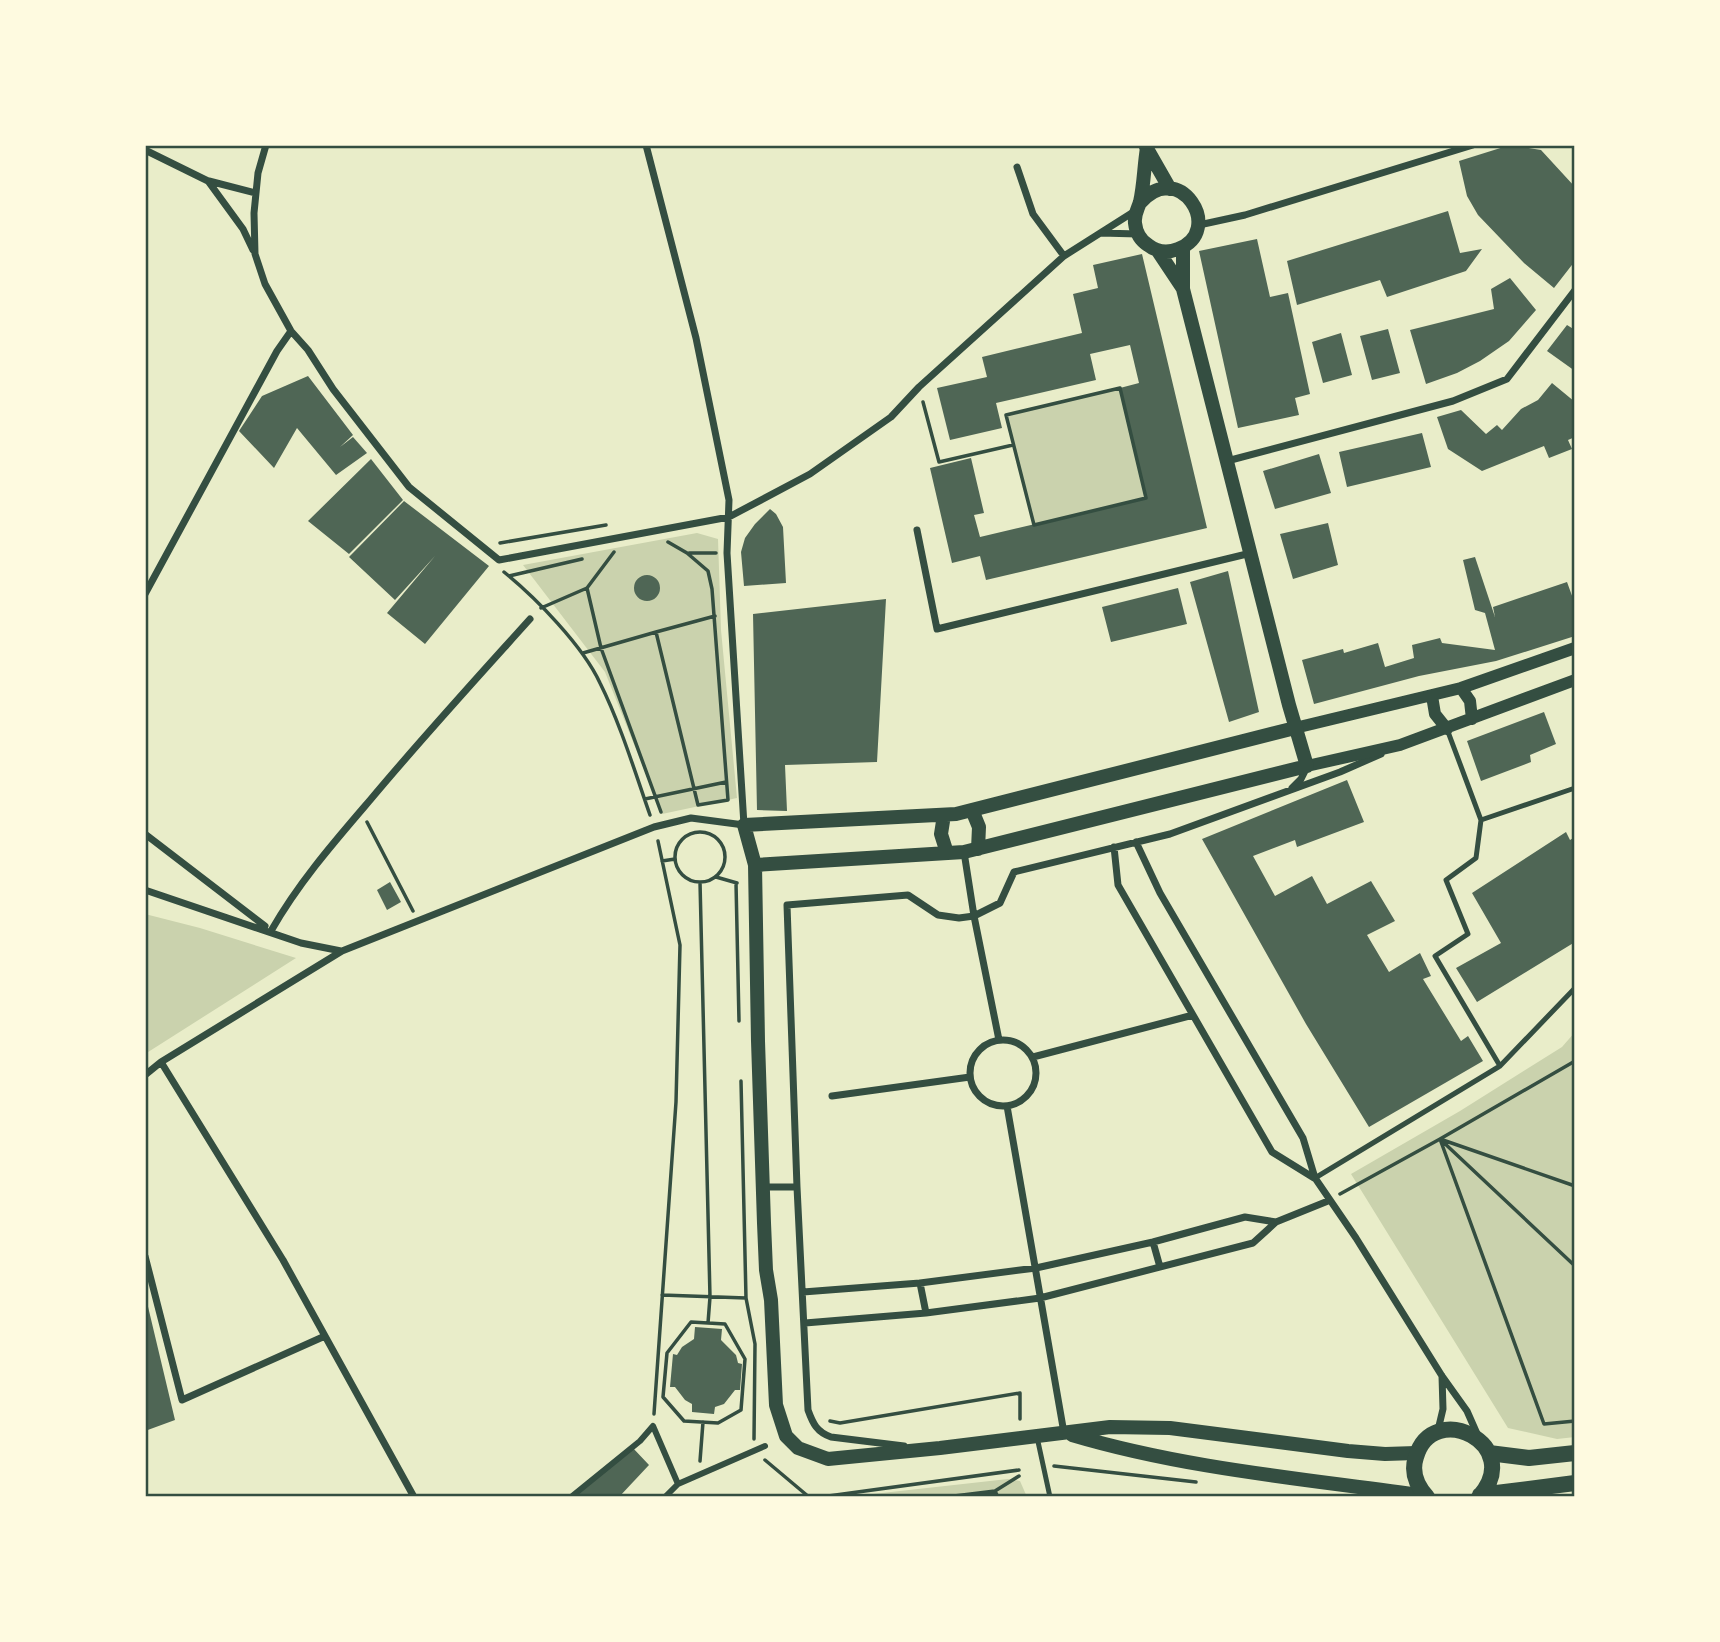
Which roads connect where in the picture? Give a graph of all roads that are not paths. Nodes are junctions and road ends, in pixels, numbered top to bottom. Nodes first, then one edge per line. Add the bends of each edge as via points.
1 (266, 145) edge
2 (646, 145) edge
3 (1473, 145) edge
4 (1146, 147) edge
5 (145, 150) edge
6 (1017, 167) dead end
7 (208, 181) junction
8 (1171, 189) junction
9 (256, 193) junction
10 (1138, 206) junction
11 (1199, 225) junction
12 (1100, 233) junction
13 (1138, 234) junction
14 (1183, 247) junction
15 (1158, 251) junction
16 (255, 254) junction
17 (1064, 256) junction
18 (1183, 289) junction
19 (1575, 290) edge
20 (291, 331) junction
21 (1226, 461) junction
22 (729, 517) junction
23 (918, 530) dead end
24 (1252, 553) junction
25 (145, 594) edge
26 (530, 619) road end
27 (1575, 648) edge
28 (1575, 680) edge
29 (1461, 688) junction
30 (1433, 696) junction
31 (1472, 719) junction
32 (1295, 728) junction
33 (1447, 729) junction
34 (1400, 745) junction
35 (1307, 766) junction
36 (1575, 788) edge
37 (1289, 792) junction
38 (972, 810) junction
39 (944, 815) junction
40 (1482, 820) junction
41 (744, 825) junction
42 (145, 834) edge
43 (1136, 842) junction
44 (1114, 847) junction
45 (971, 850) junction
46 (947, 853) junction
47 (755, 865) junction
48 (145, 890) edge
49 (974, 916) junction
50 (271, 931) junction
51 (342, 951) junction
52 (1575, 988) edge
53 (1193, 1016) junction
54 (999, 1040) junction
55 (1032, 1057) junction
56 (161, 1062) junction
57 (1500, 1066) junction
58 (145, 1075) edge
59 (970, 1077) junction
60 (832, 1096) dead end
61 (1007, 1106) junction
62 (1315, 1178) junction
63 (763, 1187) junction
64 (797, 1187) junction
65 (1328, 1201) junction
66 (1276, 1222) junction
67 (1153, 1242) junction
68 (145, 1256) edge
69 (1160, 1267) junction
70 (1036, 1268) junction
71 (920, 1283) junction
72 (803, 1292) junction
73 (1041, 1298) junction
74 (926, 1312) junction
75 (804, 1323) junction
76 (325, 1336) junction
77 (1442, 1376) junction
78 (1437, 1432) junction
79 (1064, 1433) junction
80 (1037, 1437) junction
81 (765, 1446) dead end
82 (1484, 1446) junction
83 (940, 1448) junction
84 (1416, 1453) junction
85 (1575, 1453) edge
86 (1575, 1483) edge
87 (678, 1484) junction
88 (1552, 1491) edge
89 (1426, 1496) edge
90 (1479, 1496) edge
91 (414, 1497) edge
92 (571, 1497) edge
93 (665, 1497) edge
94 (1050, 1497) edge

1 - 9 street
2 - 22 street via 696,338
3 - 11 street
4 - 8 main road
4 - 10 main road
5 - 7 street
6 - 17 street via 1032,214
7 - 9 street
7 - 16 street
8 - 10 main road via 1153,191
8 - 11 main road via 1192,202
9 - 16 street
10 - 12 street
10 - 13 main road
11 - 14 main road
12 - 13 street
12 - 17 street
13 - 15 main road
14 - 15 main road
14 - 18 main road
15 - 18 main road
16 - 20 street via 265,284
17 - 22 street via 891,417 810,474
18 - 21 main road
19 - 21 street via 1507,379 1452,401
20 - 22 street via 409,487 499,560
20 - 25 street
21 - 24 main road
22 - 41 street via 727,553
23 - 24 street via 937,629
24 - 32 main road
26 - 50 street via 327,850
27 - 29 street
28 - 31 street
29 - 30 street
29 - 31 street via 1470,701
30 - 32 street
30 - 33 street via 1435,714
31 - 33 street
32 - 35 main road
32 - 38 main road
33 - 34 street
33 - 40 lane
34 - 35 street
34 - 37 street
35 - 37 street
35 - 45 main road
36 - 40 lane
37 - 43 street
38 - 39 main road
38 - 45 main road via 979,827
39 - 41 main road
39 - 46 main road via 941,834
40 - 57 lane via 1476,858 1446,880 1468,934 1435,956
41 - 47 main road
41 - 51 street via 691,818 654,827
42 - 50 street
43 - 44 street
43 - 62 street via 1160,893 1303,1138
44 - 49 street via 1014,872 1000,904
44 - 53 street via 1118,885
45 - 46 main road
45 - 49 street
46 - 47 main road
47 - 63 main road
48 - 50 street
49 - 54 street
49 - 64 street via 938,915 908,895 787,905
50 - 51 street
51 - 56 street
52 - 57 lane
53 - 55 street
53 - 62 street via 1272,1152
54 - 55 street via 1013,1041
54 - 59 street via 977,1053
55 - 61 street via 1037,1069 1030,1094
56 - 58 street
56 - 76 street
57 - 62 lane
59 - 60 street
59 - 61 street via 983,1100
61 - 70 street
62 - 65 street
63 - 64 street
63 - 83 main road via 776,1405 786,1436 799,1448 828,1459
64 - 72 street
65 - 66 street
65 - 77 street
66 - 67 street via 1245,1217
66 - 69 street via 1253,1243
67 - 69 street
67 - 70 street
68 - 76 street via 182,1401
69 - 73 street
70 - 71 street
70 - 73 street
71 - 72 street
71 - 74 street
72 - 75 street
73 - 74 street
73 - 79 street
74 - 75 street
75 - 83 street via 808,1410 821,1434
76 - 91 street
77 - 78 street via 1443,1409
77 - 82 street
78 - 82 main road via 1471,1433
78 - 84 main road
79 - 80 main road
79 - 84 main road via 1110,1427 1170,1428 1348,1451
79 - 89 main road via 1161,1457
80 - 83 main road
80 - 94 lane
81 - 87 street
82 - 85 main road via 1529,1458
82 - 90 main road via 1491,1475
84 - 89 main road via 1414,1476
86 - 88 main road
87 - 92 street via 653,1426
87 - 93 street
88 - 90 main road

